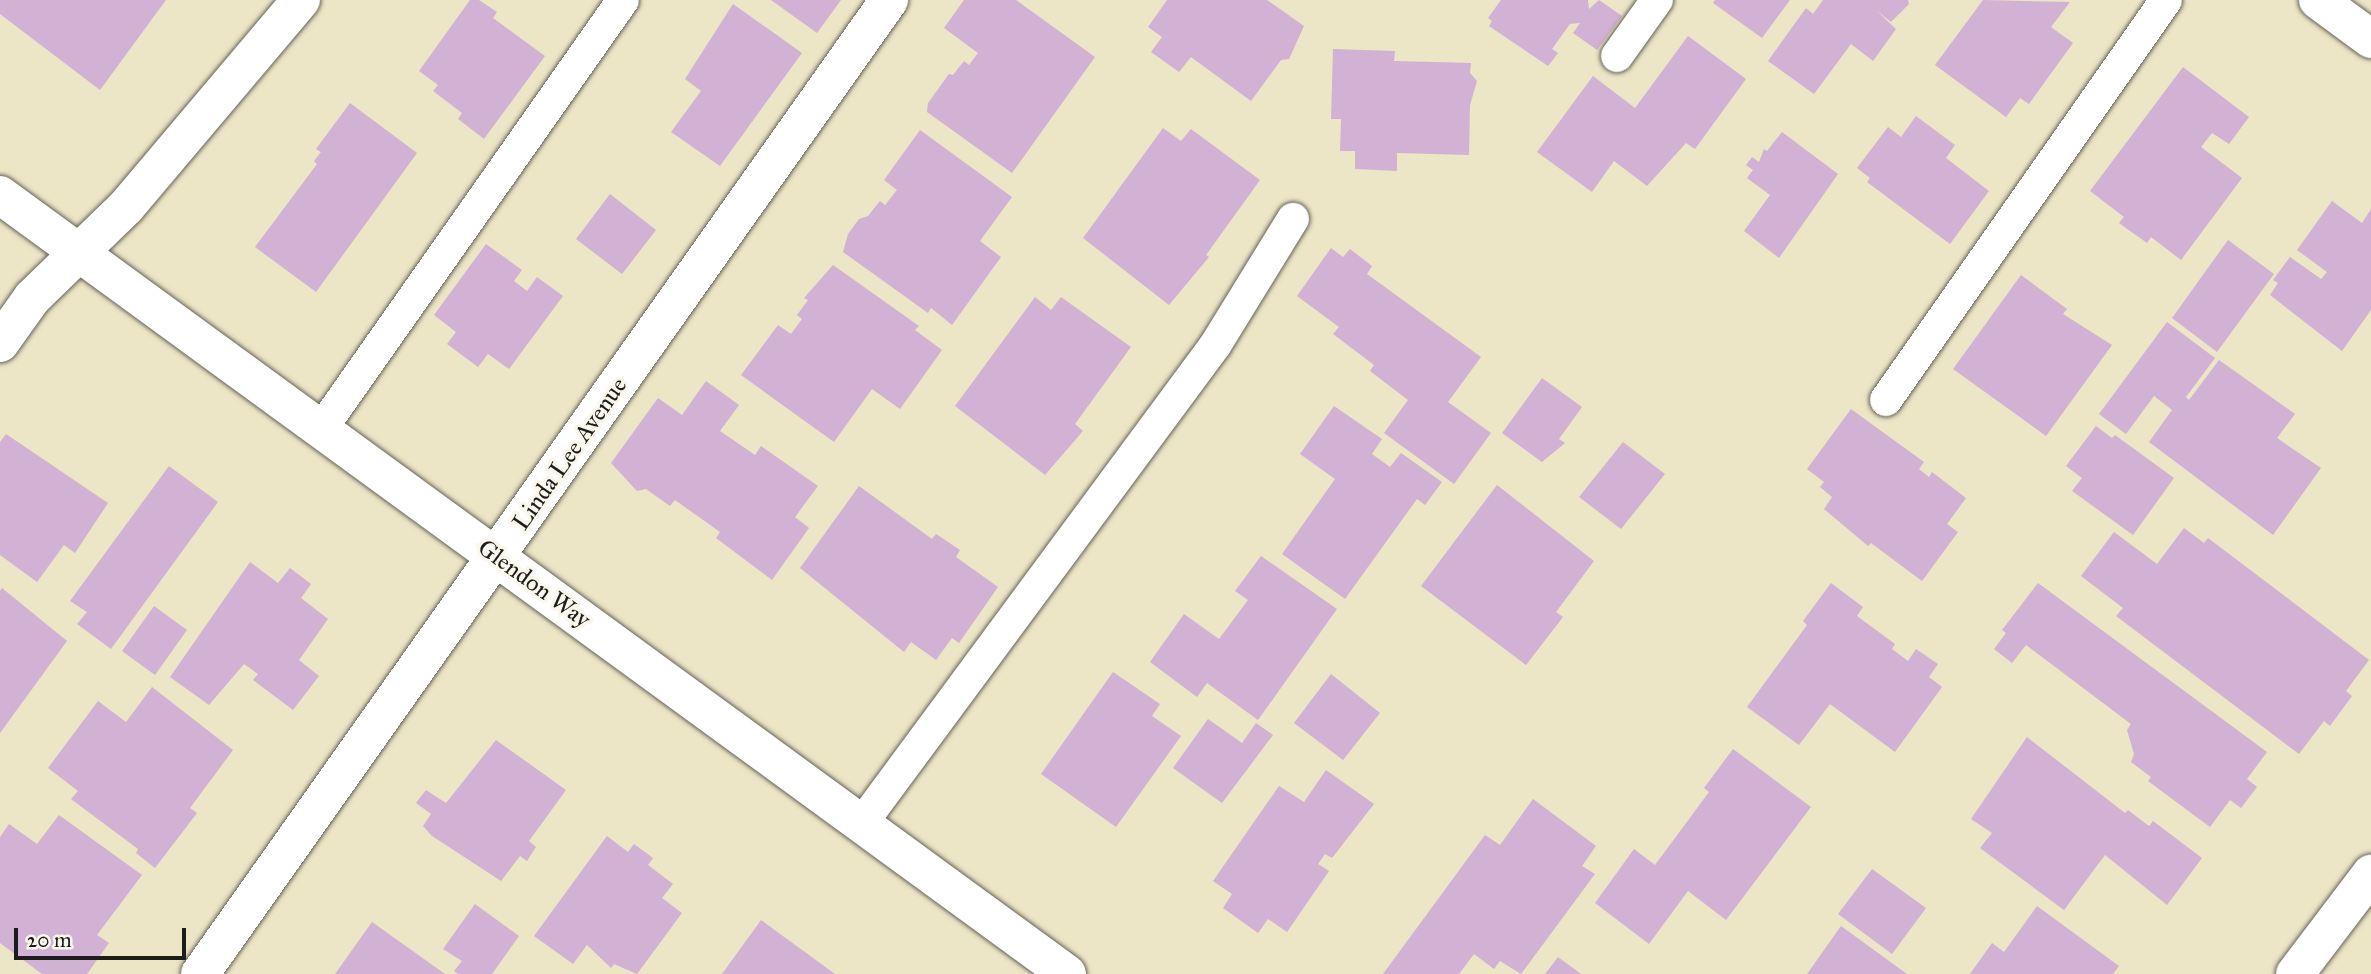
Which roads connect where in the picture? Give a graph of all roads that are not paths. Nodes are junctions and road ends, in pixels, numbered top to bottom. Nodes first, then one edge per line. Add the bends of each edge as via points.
1 (301, 0) edge
2 (623, 0) edge
3 (889, 0) edge
4 (1657, 0) edge
5 (2166, 0) edge
6 (2318, 0) edge
7 (2371, 39) edge
8 (1617, 55) dead end
9 (0, 195) edge
10 (1293, 219) dead end
11 (79, 252) junction
12 (0, 342) edge
13 (1886, 400) dead end
14 (322, 428) junction
15 (498, 557) junction
16 (862, 823) junction
17 (2371, 874) edge
18 (200, 974) edge
19 (1067, 974) edge
20 (2295, 974) edge

1 - 11 street via 126,207
2 - 14 lane
3 - 15 street, Linda Lee Avenue
4 - 8 lane
5 - 13 lane
6 - 7 street
9 - 11 street, Glendon Way
10 - 16 lane via 1216,344
11 - 12 street via 32,298
11 - 14 street, Glendon Way
14 - 15 street, Glendon Way
15 - 16 street, Glendon Way
15 - 18 street, Linda Lee Avenue
16 - 19 street, Glendon Way
17 - 20 street

